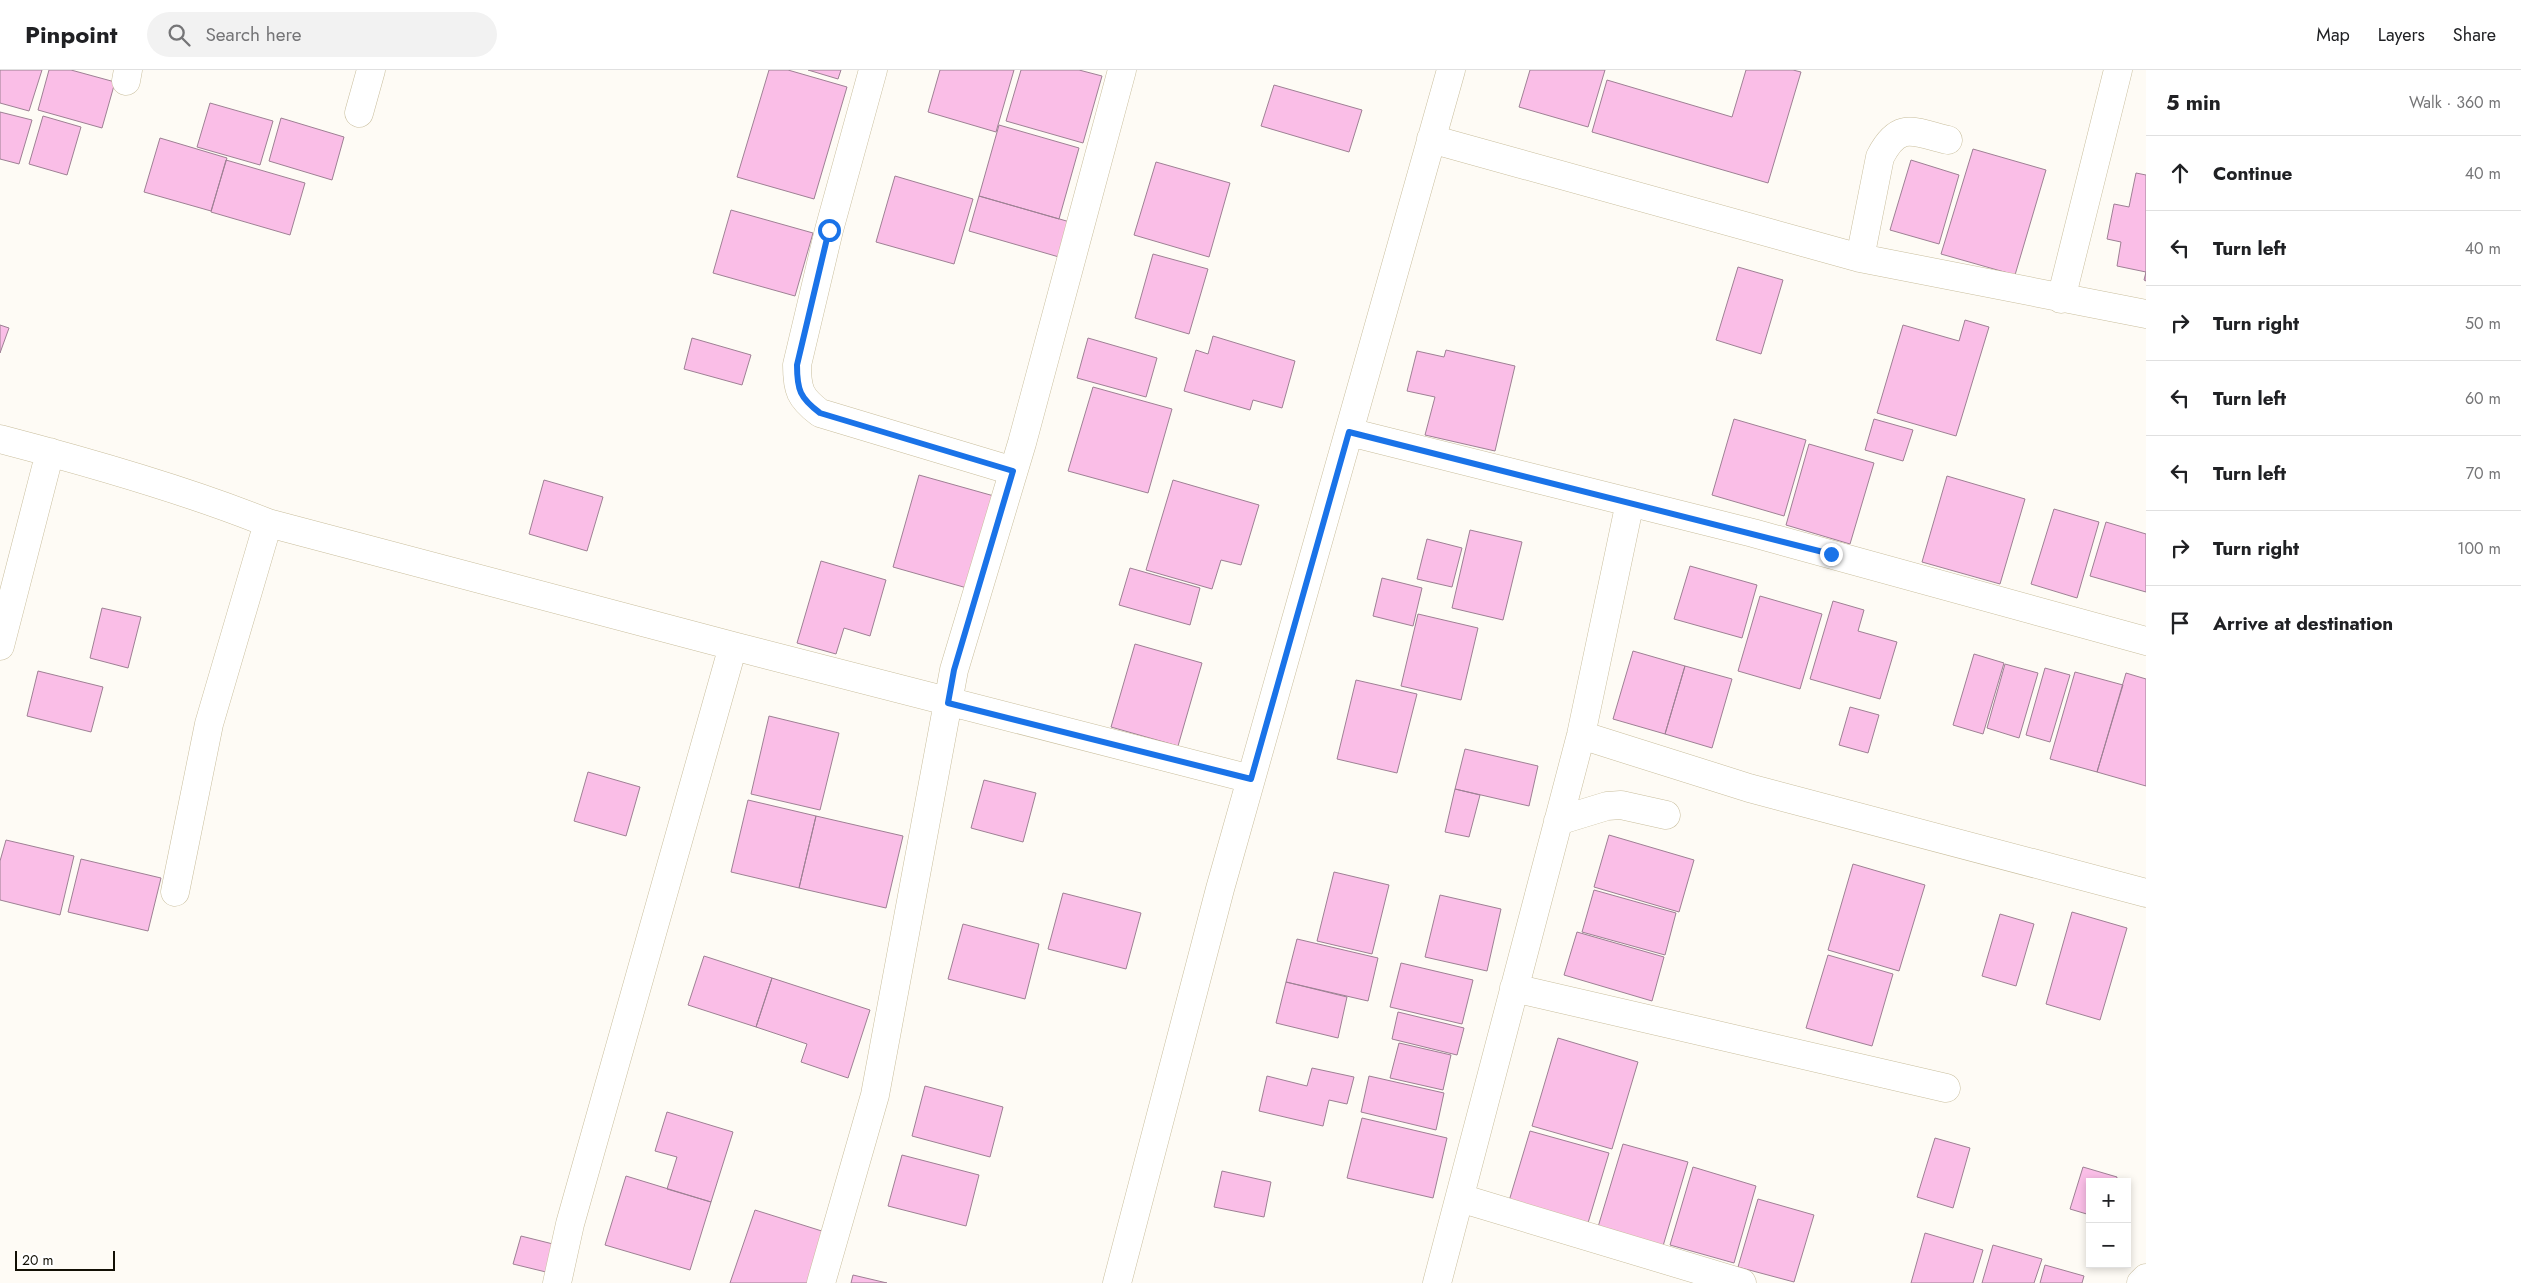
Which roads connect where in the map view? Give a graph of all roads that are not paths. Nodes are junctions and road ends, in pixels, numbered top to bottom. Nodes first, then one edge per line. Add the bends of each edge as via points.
1 (371, 70) edge
2 (873, 70) edge
3 (1122, 70) edge
4 (1451, 70) edge
5 (2118, 70) edge
6 (359, 113) dead end
7 (1431, 140) junction
8 (1948, 140) dead end
9 (1860, 258) junction
10 (2061, 299) junction
11 (2146, 314) edge
12 (1349, 432) junction
13 (0, 439) edge
14 (50, 452) junction
15 (1013, 471) junction
16 (1630, 502) junction
17 (268, 523) junction
18 (2146, 641) edge
19 (0, 646) edge
20 (733, 646) junction
21 (948, 703) junction
22 (1582, 735) junction
23 (1251, 779) junction
24 (1666, 815) dead end
25 (1558, 821) junction
26 (174, 892) dead end
27 (2146, 893) edge
28 (1514, 988) junction
29 (1946, 1088) dead end
30 (1460, 1198) junction
31 (2146, 1278) edge
32 (557, 1283) edge
33 (821, 1283) edge
34 (1117, 1283) edge
35 (1437, 1283) edge
36 (1742, 1283) edge
37 (2142, 1283) edge

1 - 6 street
2 - 15 street via 829,230 797,365 797,386 807,403 820,413
3 - 15 street
4 - 7 street
5 - 10 street
7 - 9 street
7 - 12 street
8 - 9 street via 1907,131 1896,134 1887,143 1880,157
9 - 10 street
10 - 11 street
12 - 16 street
12 - 23 street
13 - 14 street
14 - 17 street
14 - 19 street
15 - 21 street via 954,670
16 - 18 street
16 - 22 street
17 - 20 street
17 - 26 street via 209,724
20 - 21 street
20 - 32 street via 572,1214
21 - 23 street
21 - 33 street via 875,1095
22 - 25 street
22 - 27 street via 1748,788
23 - 34 street
24 - 25 street via 1621,805
25 - 28 street
28 - 29 street
28 - 30 street
30 - 35 street
30 - 36 street
31 - 37 street

